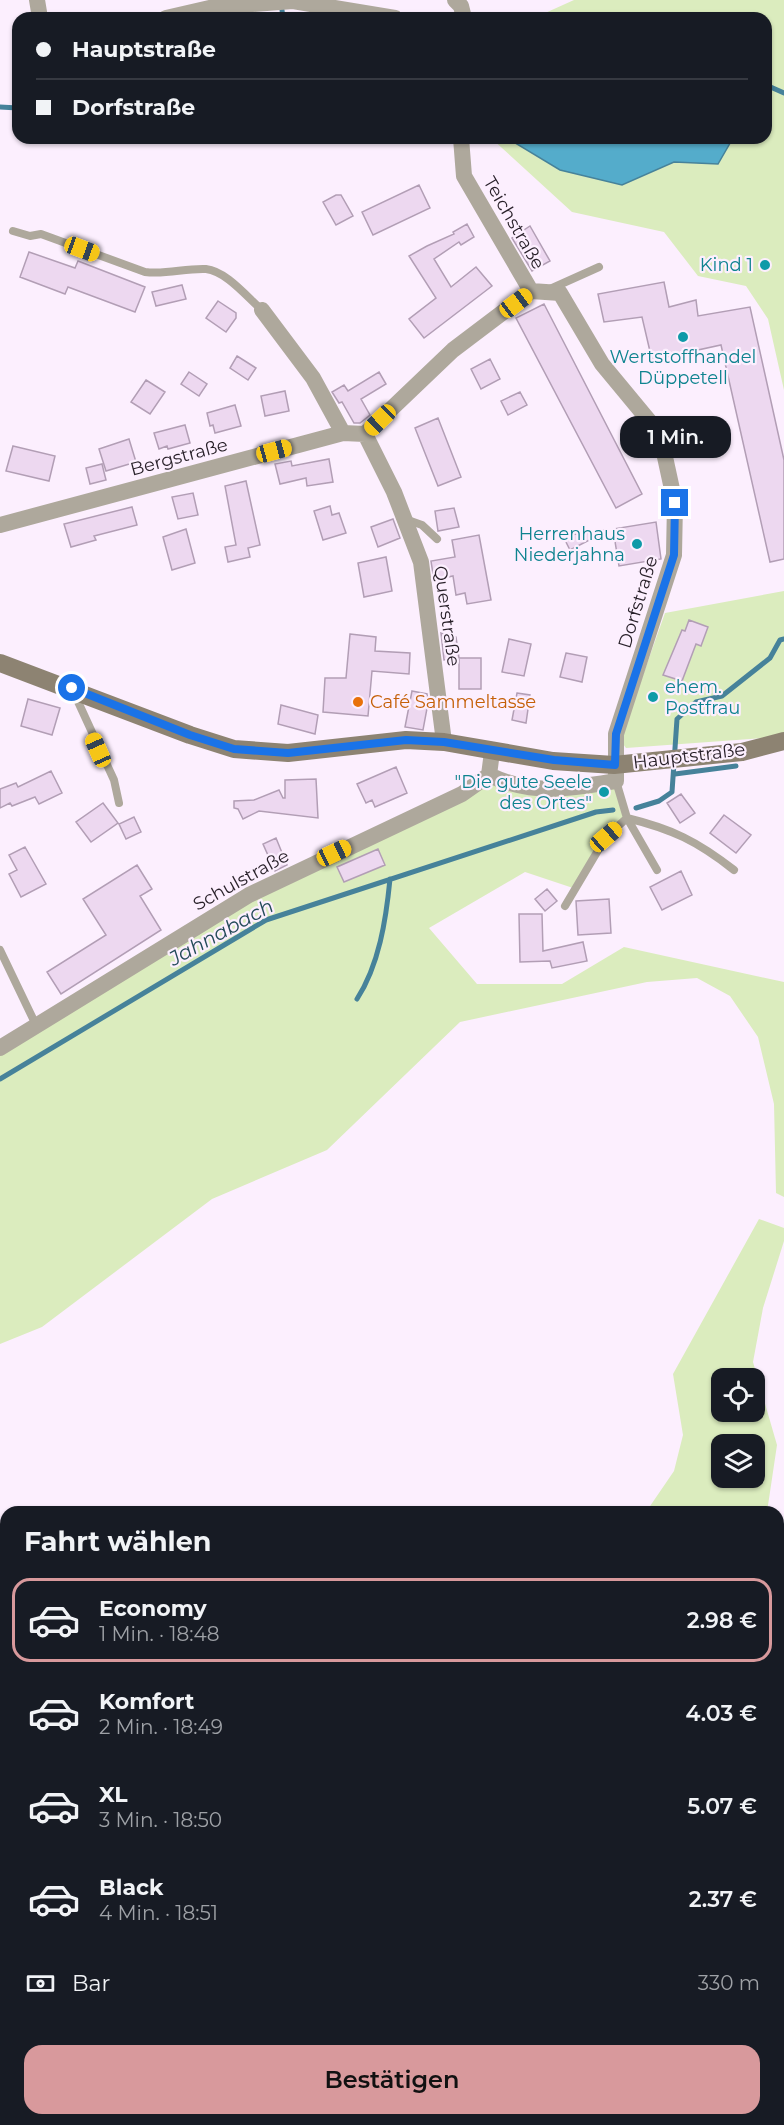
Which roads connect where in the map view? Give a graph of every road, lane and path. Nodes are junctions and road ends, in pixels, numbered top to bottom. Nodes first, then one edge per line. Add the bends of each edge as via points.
1 (454, 0) edge
2 (276, 1) edge
3 (216, 12) edge
4 (362, 12) edge
5 (462, 12) edge
6 (461, 144) edge
7 (13, 231) dead end
8 (599, 267) dead end
9 (538, 292) junction
10 (262, 310) joint
11 (343, 433) junction
12 (365, 434) junction
13 (404, 519) junction
14 (0, 525) edge
15 (437, 539) dead end
16 (0, 663) edge
17 (72, 688) junction
18 (784, 741) edge
19 (444, 742) junction
20 (492, 752) junction
21 (615, 773) junction
22 (489, 775) junction
23 (119, 803) dead end
24 (627, 818) junction
25 (657, 870) dead end
26 (734, 870) dead end
27 (565, 906) dead end
28 (0, 950) edge
29 (36, 1025) junction
30 (0, 1048) edge

1 - 5 street
2 - 3 street
2 - 4 street
6 - 9 street, Teichstraße via 464,176
7 - 10 lane via 30,236 40,234 145,272 208,269 225,278
8 - 9 lane
9 - 12 street via 453,350
9 - 21 street, Dorfstraße via 560,293 602,364 655,428 675,503 674,555 616,734
10 - 11 street via 313,378
11 - 12 street, Bergstraße
11 - 14 street, Bergstraße
12 - 13 street, Querstraße
13 - 15 lane via 422,525
13 - 19 street, Querstraße via 421,562
16 - 17 street, Hauptstraße
17 - 19 street, Hauptstraße via 234,749 288,753 406,740
17 - 23 lane via 114,780
18 - 21 street, Hauptstraße via 742,752 660,761
19 - 20 street, Hauptstraße
20 - 21 street, Hauptstraße
20 - 22 street
21 - 22 street via 563,790 510,785
21 - 24 lane
22 - 29 street, Schulstraße via 462,794 249,895
24 - 25 lane
24 - 26 lane via 664,827 703,846
24 - 27 lane via 606,837
28 - 29 lane
29 - 30 street, Schulstraße

